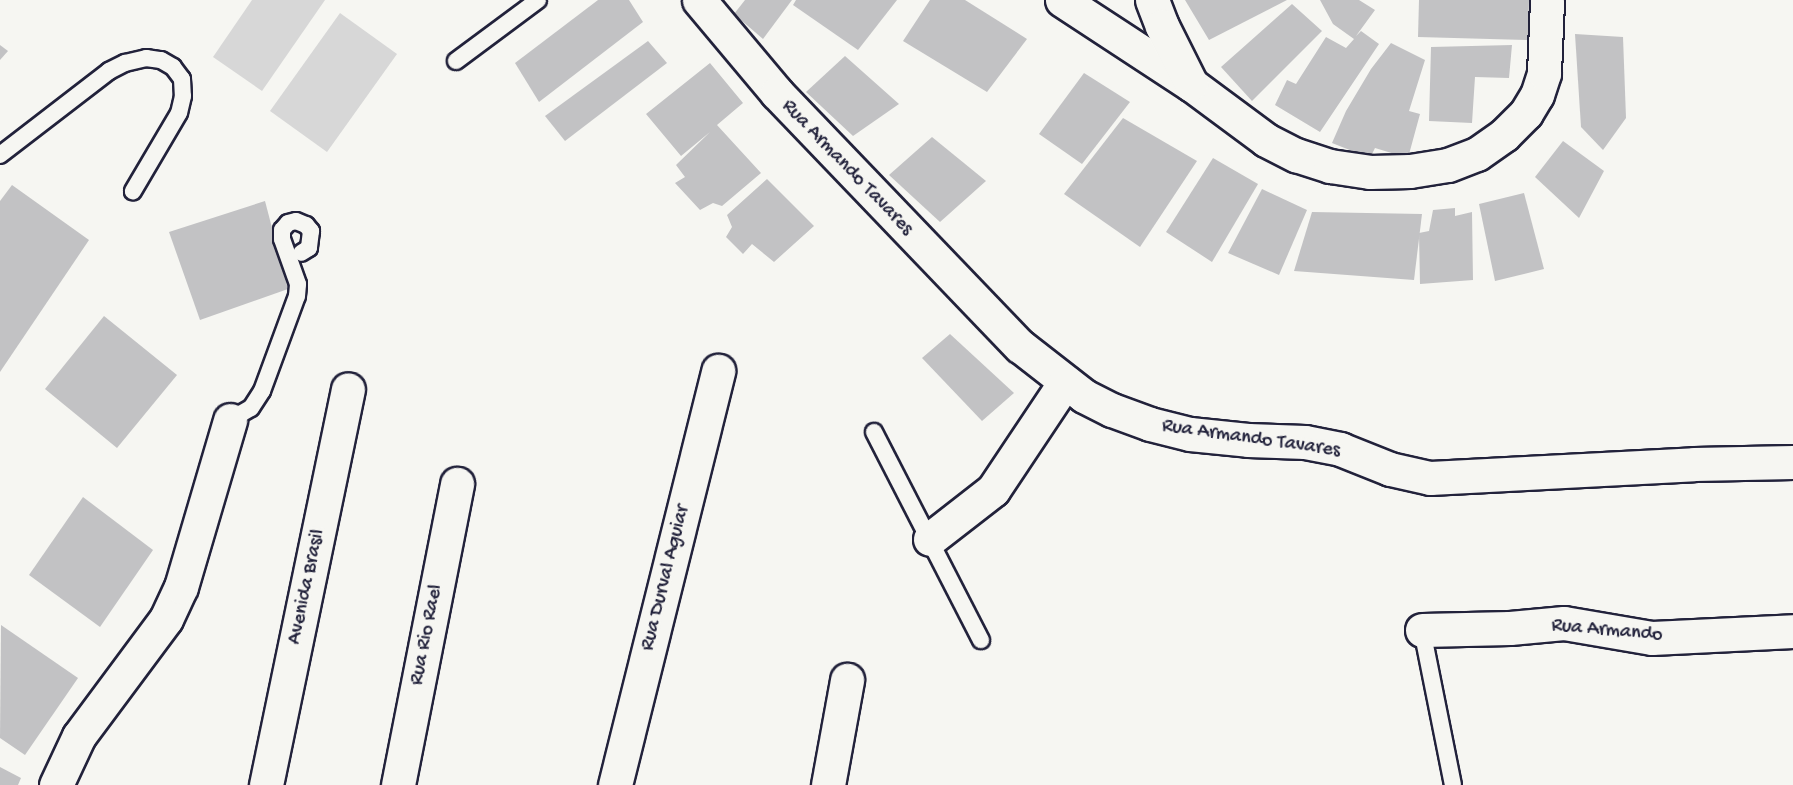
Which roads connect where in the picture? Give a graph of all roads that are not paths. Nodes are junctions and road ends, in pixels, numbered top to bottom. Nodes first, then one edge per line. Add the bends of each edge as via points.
1 (538, 0) edge
2 (699, 0) edge
3 (1062, 0) edge
4 (1152, 0) edge
5 (1547, 0) edge
6 (456, 61) dead end
7 (1192, 85) junction
8 (0, 155) edge
9 (133, 191) dead end
10 (301, 253) dead end
11 (718, 371) dead end
12 (1065, 382) junction
13 (348, 389) dead end
14 (230, 420) joint
15 (874, 432) dead end
16 (1793, 462) edge
17 (457, 484) dead end
18 (930, 539) junction
19 (1422, 630) joint
20 (1793, 631) edge
21 (981, 640) dead end
22 (847, 680) dead end
23 (57, 785) edge
24 (266, 785) edge
25 (398, 785) edge
26 (615, 785) edge
27 (828, 785) edge
28 (1453, 785) edge

1 - 6 lane
2 - 12 street, Rua Armando Tavares via 777,93 955,281 1020,345
3 - 7 street
4 - 7 street
5 - 7 street via 1544,73 1537,95 1504,135 1477,154 1448,165 1370,172 1330,166 1266,140
8 - 9 lane via 109,71 146,58 161,60 182,79 183,96 179,113
10 - 14 lane via 309,248 311,231 296,221 282,230 282,239 298,284 297,296 262,391 251,408
11 - 26 street, Rua Durval Aguiar
12 - 16 street, Rua Armando Tavares via 1112,410 1150,424 1190,434 1305,442 1430,478
12 - 18 street via 993,490
13 - 24 street, Avenida Brasil
14 - 23 street via 181,587 166,618 79,736
15 - 18 lane
17 - 25 street, Rua Rio Rael
18 - 21 lane
19 - 20 street, Rua Armando via 1564,623 1652,638
19 - 28 lane
22 - 27 street

